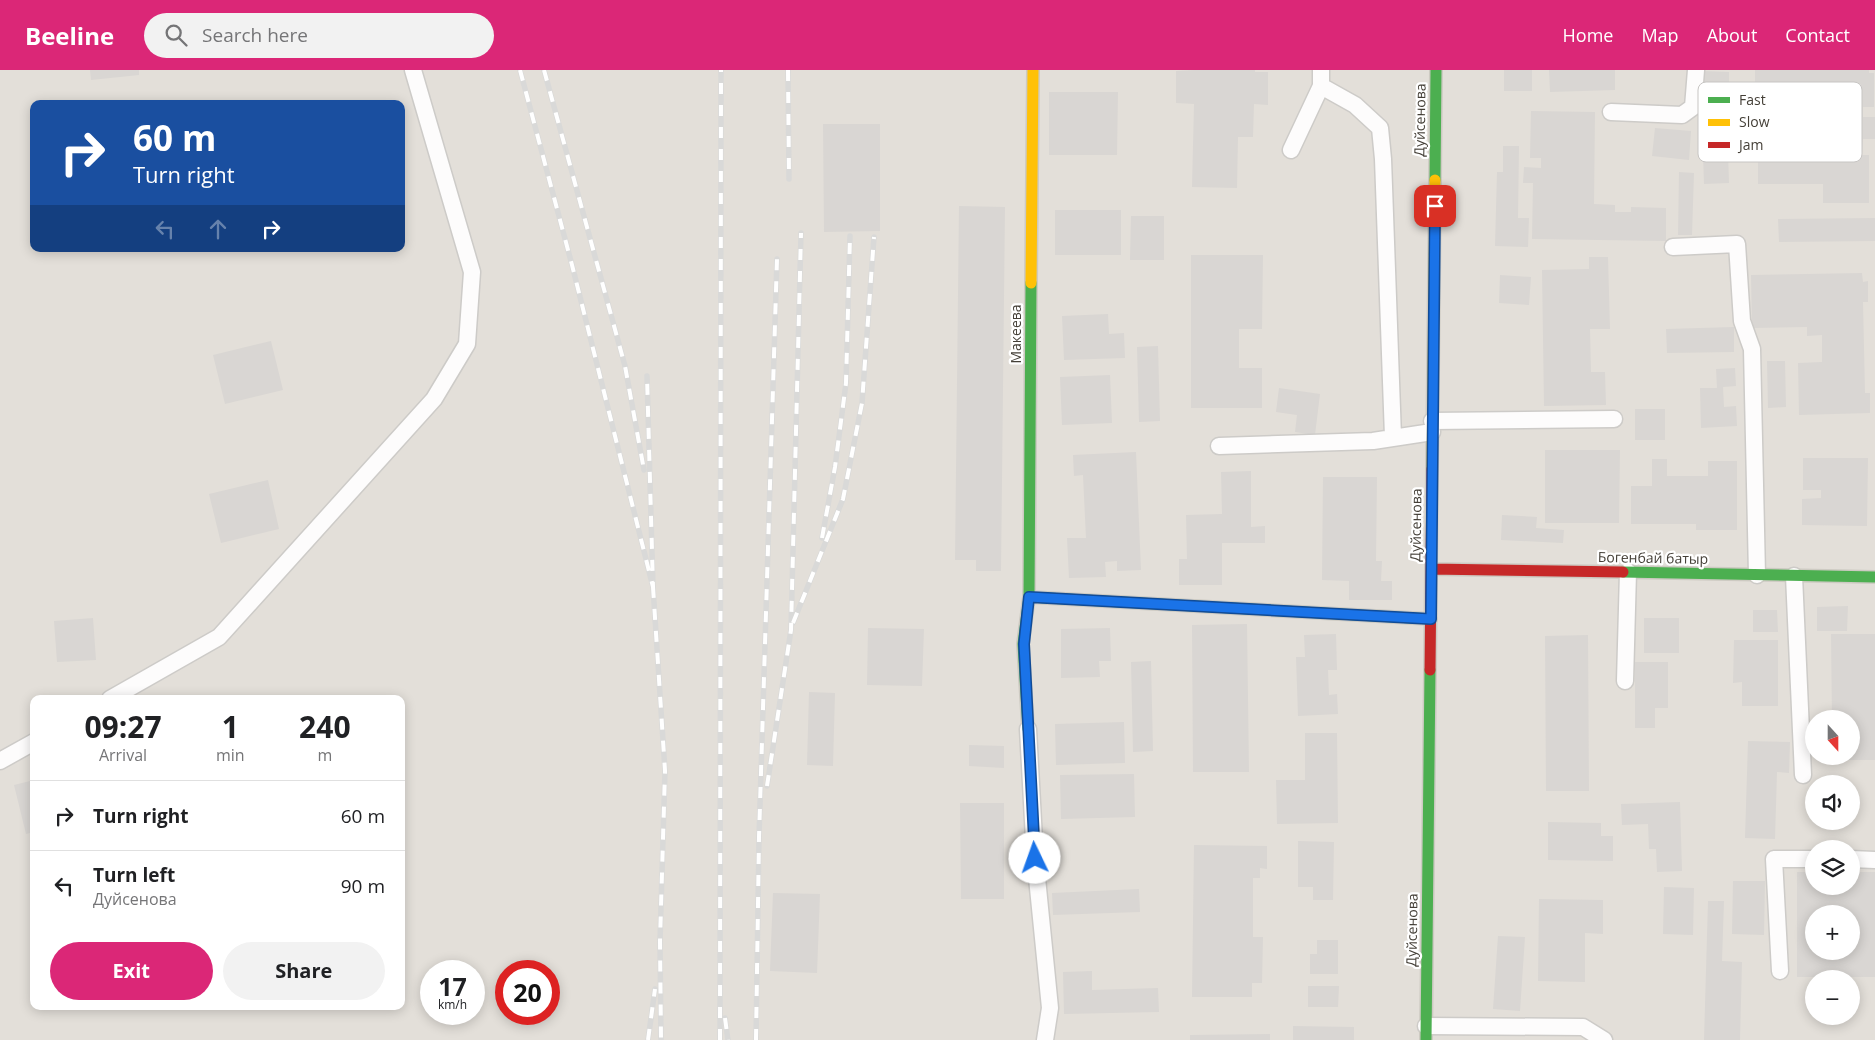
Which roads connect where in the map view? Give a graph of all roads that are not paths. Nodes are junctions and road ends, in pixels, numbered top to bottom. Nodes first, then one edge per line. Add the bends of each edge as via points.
1 (413, 70) edge
2 (1033, 70) edge
3 (1436, 70) edge
4 (1696, 70) edge
5 (1321, 78) edge
6 (1610, 112) dead end
7 (1291, 150) dead end
8 (1673, 247) dead end
9 (1614, 419) dead end
10 (1432, 426) junction
11 (1393, 437) junction
12 (1219, 446) dead end
13 (1431, 569) junction
14 (1628, 572) junction
15 (1757, 575) junction
16 (1794, 576) junction
17 (1875, 577) edge
18 (1029, 597) junction
19 (1431, 619) junction
20 (1625, 682) dead end
21 (117, 695) edge
22 (1028, 729) joint
23 (30, 744) edge
24 (0, 761) edge
25 (1802, 775) dead end
26 (1805, 859) edge
27 (1860, 860) edge
28 (1875, 860) edge
29 (1780, 971) dead end
30 (1426, 1033) edge
31 (1045, 1040) edge
32 (1604, 1040) edge

1 - 21 lane via 472,272 466,344 434,399 219,637
2 - 18 street, Макеева
3 - 10 street, Дуйсенова
4 - 6 lane via 1693,107 1682,115
5 - 7 lane
5 - 11 lane via 1380,128
8 - 15 lane via 1737,244 1742,321 1752,349
9 - 10 lane
10 - 11 lane
10 - 13 street, Дуйсенова
11 - 12 lane via 1373,441
13 - 14 street, Богенбай батыр
13 - 19 street, Дуйсенова
14 - 15 street, Богенбай батыр
14 - 20 lane
15 - 16 street, Богенбай батыр
16 - 17 street, Богенбай батыр
16 - 25 lane
18 - 19 street
18 - 22 street, Макеева via 1024,644
19 - 30 street, Дуйсенова
22 - 31 lane via 1035,858 1050,1008
23 - 24 lane
26 - 29 lane via 1774,859
27 - 28 lane
30 - 32 lane via 1583,1027

